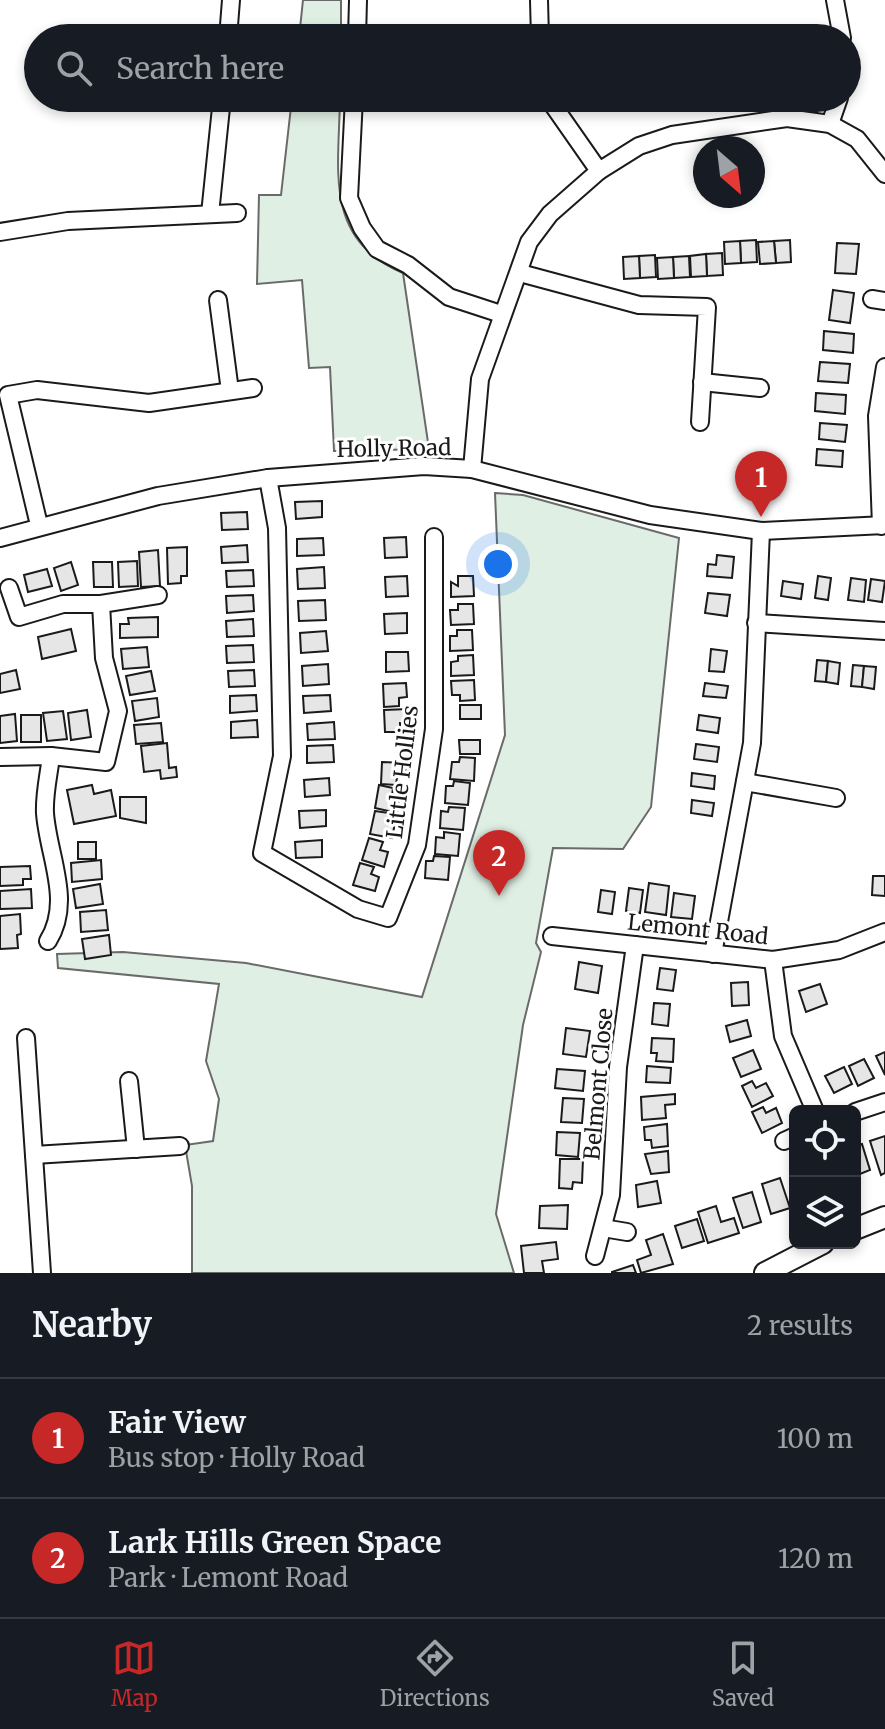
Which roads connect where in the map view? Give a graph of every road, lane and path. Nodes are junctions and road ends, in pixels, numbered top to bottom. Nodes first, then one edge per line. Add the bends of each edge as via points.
1 (231, 0) edge
2 (358, 0) edge
3 (539, 0) edge
4 (835, 0) edge
5 (229, 24) edge
6 (357, 24) edge
7 (540, 24) edge
8 (839, 24) edge
9 (221, 112) edge
10 (353, 112) edge
11 (558, 112) edge
12 (834, 112) edge
13 (830, 124) junction
14 (599, 171) junction
15 (885, 174) edge
16 (237, 213) dead end
17 (210, 214) junction
18 (0, 232) edge
19 (520, 273) junction
20 (218, 300) dead end
21 (501, 314) junction
22 (885, 367) edge
23 (702, 382) junction
24 (253, 388) dead end
25 (760, 388) dead end
26 (230, 391) junction
27 (4, 397) edge
28 (700, 422) dead end
29 (472, 469) junction
30 (268, 478) junction
31 (39, 525) junction
32 (883, 526) edge
33 (761, 531) junction
34 (434, 537) dead end
35 (0, 538) edge
36 (9, 588) dead end
37 (158, 595) dead end
38 (101, 604) junction
39 (756, 623) junction
40 (885, 631) edge
41 (51, 756) junction
42 (0, 757) edge
43 (745, 782) junction
44 (836, 798) dead end
45 (885, 932) edge
46 (552, 936) dead end
47 (48, 941) dead end
48 (635, 945) junction
49 (713, 954) junction
50 (773, 960) junction
51 (26, 1038) dead end
52 (129, 1081) dead end
53 (885, 1102) edge
54 (812, 1105) edge
55 (861, 1110) edge
56 (180, 1146) dead end
57 (136, 1149) junction
58 (34, 1155) junction
59 (885, 1217) edge
60 (861, 1227) edge
61 (603, 1228) junction
62 (627, 1232) dead end
63 (811, 1249) edge
64 (595, 1256) dead end
65 (42, 1273) edge
66 (765, 1273) edge

1 - 5 street
2 - 6 street
3 - 7 street
4 - 8 street
9 - 17 street
10 - 21 street via 349,198 377,249 449,297
11 - 14 street
12 - 13 street
13 - 14 street via 787,118 672,135 639,146
13 - 15 street via 857,139
14 - 19 street via 543,223 529,242
16 - 17 street
17 - 18 street via 68,221
19 - 21 street
19 - 23 street via 639,305 707,307
20 - 26 street
21 - 29 street via 480,379
22 - 32 street via 877,416
23 - 25 street
23 - 28 street
24 - 26 street
26 - 27 street via 149,403 37,390
27 - 31 street
29 - 30 street, Holly Road via 368,468
29 - 33 street, Holly Road via 650,515
30 - 31 street, Holly Road via 158,496
30 - 34 street, Little Hollies via 277,528 282,756 262,853 358,909 388,918 417,845 434,729
31 - 35 street, Holly Road
32 - 33 street, Holly Road
33 - 39 street
36 - 38 street via 19,617 63,604
37 - 38 street
38 - 41 street via 104,658 118,711 106,762
39 - 40 street
39 - 43 street via 752,743
41 - 42 street
41 - 47 street via 45,809 60,881 57,927
43 - 44 street
43 - 49 street
45 - 50 street, Lemont Road via 839,950
46 - 48 street, Lemont Road
48 - 49 street, Lemont Road
48 - 61 street, Belmont Close via 618,1067 611,1195
49 - 50 street, Lemont Road
50 - 54 street via 783,1036
51 - 58 street
52 - 57 street
53 - 55 street
56 - 57 street
57 - 58 street
58 - 65 street
59 - 60 street
61 - 62 street
61 - 64 street, Belmont Close
63 - 66 street

